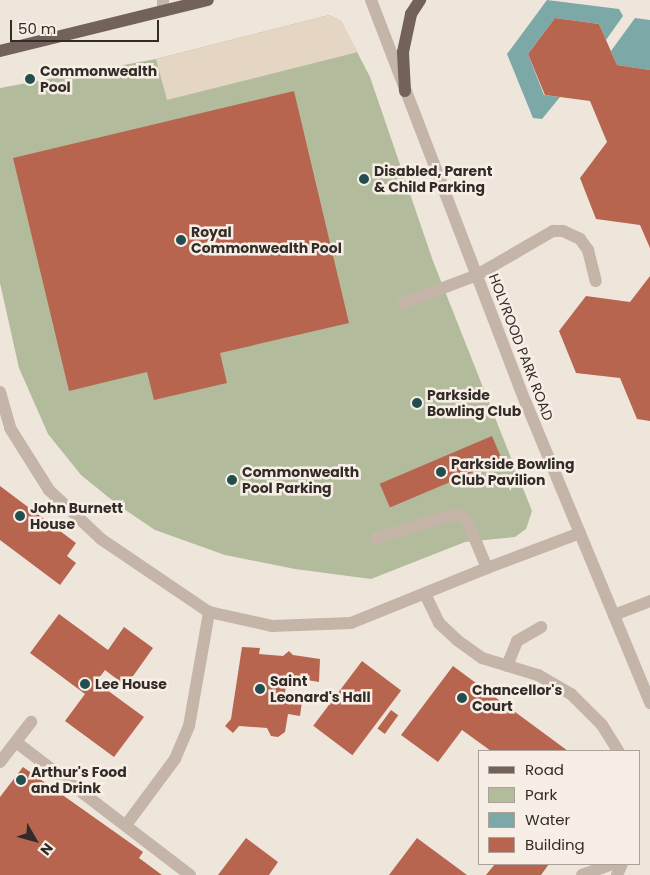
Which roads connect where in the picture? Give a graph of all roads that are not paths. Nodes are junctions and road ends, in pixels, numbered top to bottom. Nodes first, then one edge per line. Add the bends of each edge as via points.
1 (208, 0) edge
2 (371, 0) edge
3 (420, 0) edge
4 (163, 6) edge
5 (0, 51) edge
6 (405, 91) junction
7 (477, 275) junction
8 (596, 281) dead end
9 (404, 303) dead end
10 (0, 392) edge
11 (5, 431) edge
12 (580, 533) junction
13 (377, 538) dead end
14 (487, 568) junction
15 (425, 594) junction
16 (650, 601) edge
17 (209, 612) junction
18 (614, 615) junction
19 (541, 627) dead end
20 (507, 666) junction
21 (650, 703) edge
22 (31, 722) dead end
23 (16, 742) junction
24 (617, 750) edge
25 (0, 762) edge
26 (126, 825) junction
27 (609, 865) edge
28 (190, 875) edge
29 (582, 875) edge

1 - 4 main road
2 - 6 street, HOLYROOD PARK ROAD
3 - 6 main road via 411,14 403,52
4 - 5 main road
6 - 7 street, HOLYROOD PARK ROAD
7 - 8 street via 553,231 563,231 580,240 588,250
7 - 9 street
7 - 12 street, HOLYROOD PARK ROAD
10 - 11 street
11 - 17 street via 49,490 101,539
12 - 14 street
12 - 18 street, HOLYROOD PARK ROAD
13 - 14 street via 454,514 467,520
14 - 15 street
15 - 17 street via 351,623 272,626
15 - 20 street via 433,613 449,634 478,656
16 - 18 street
17 - 26 street via 189,726 175,759
18 - 21 street, HOLYROOD PARK ROAD
19 - 20 street via 517,641
20 - 24 street via 546,679 571,694 592,713
22 - 23 street
23 - 25 street
23 - 26 street
26 - 28 street
27 - 29 street

